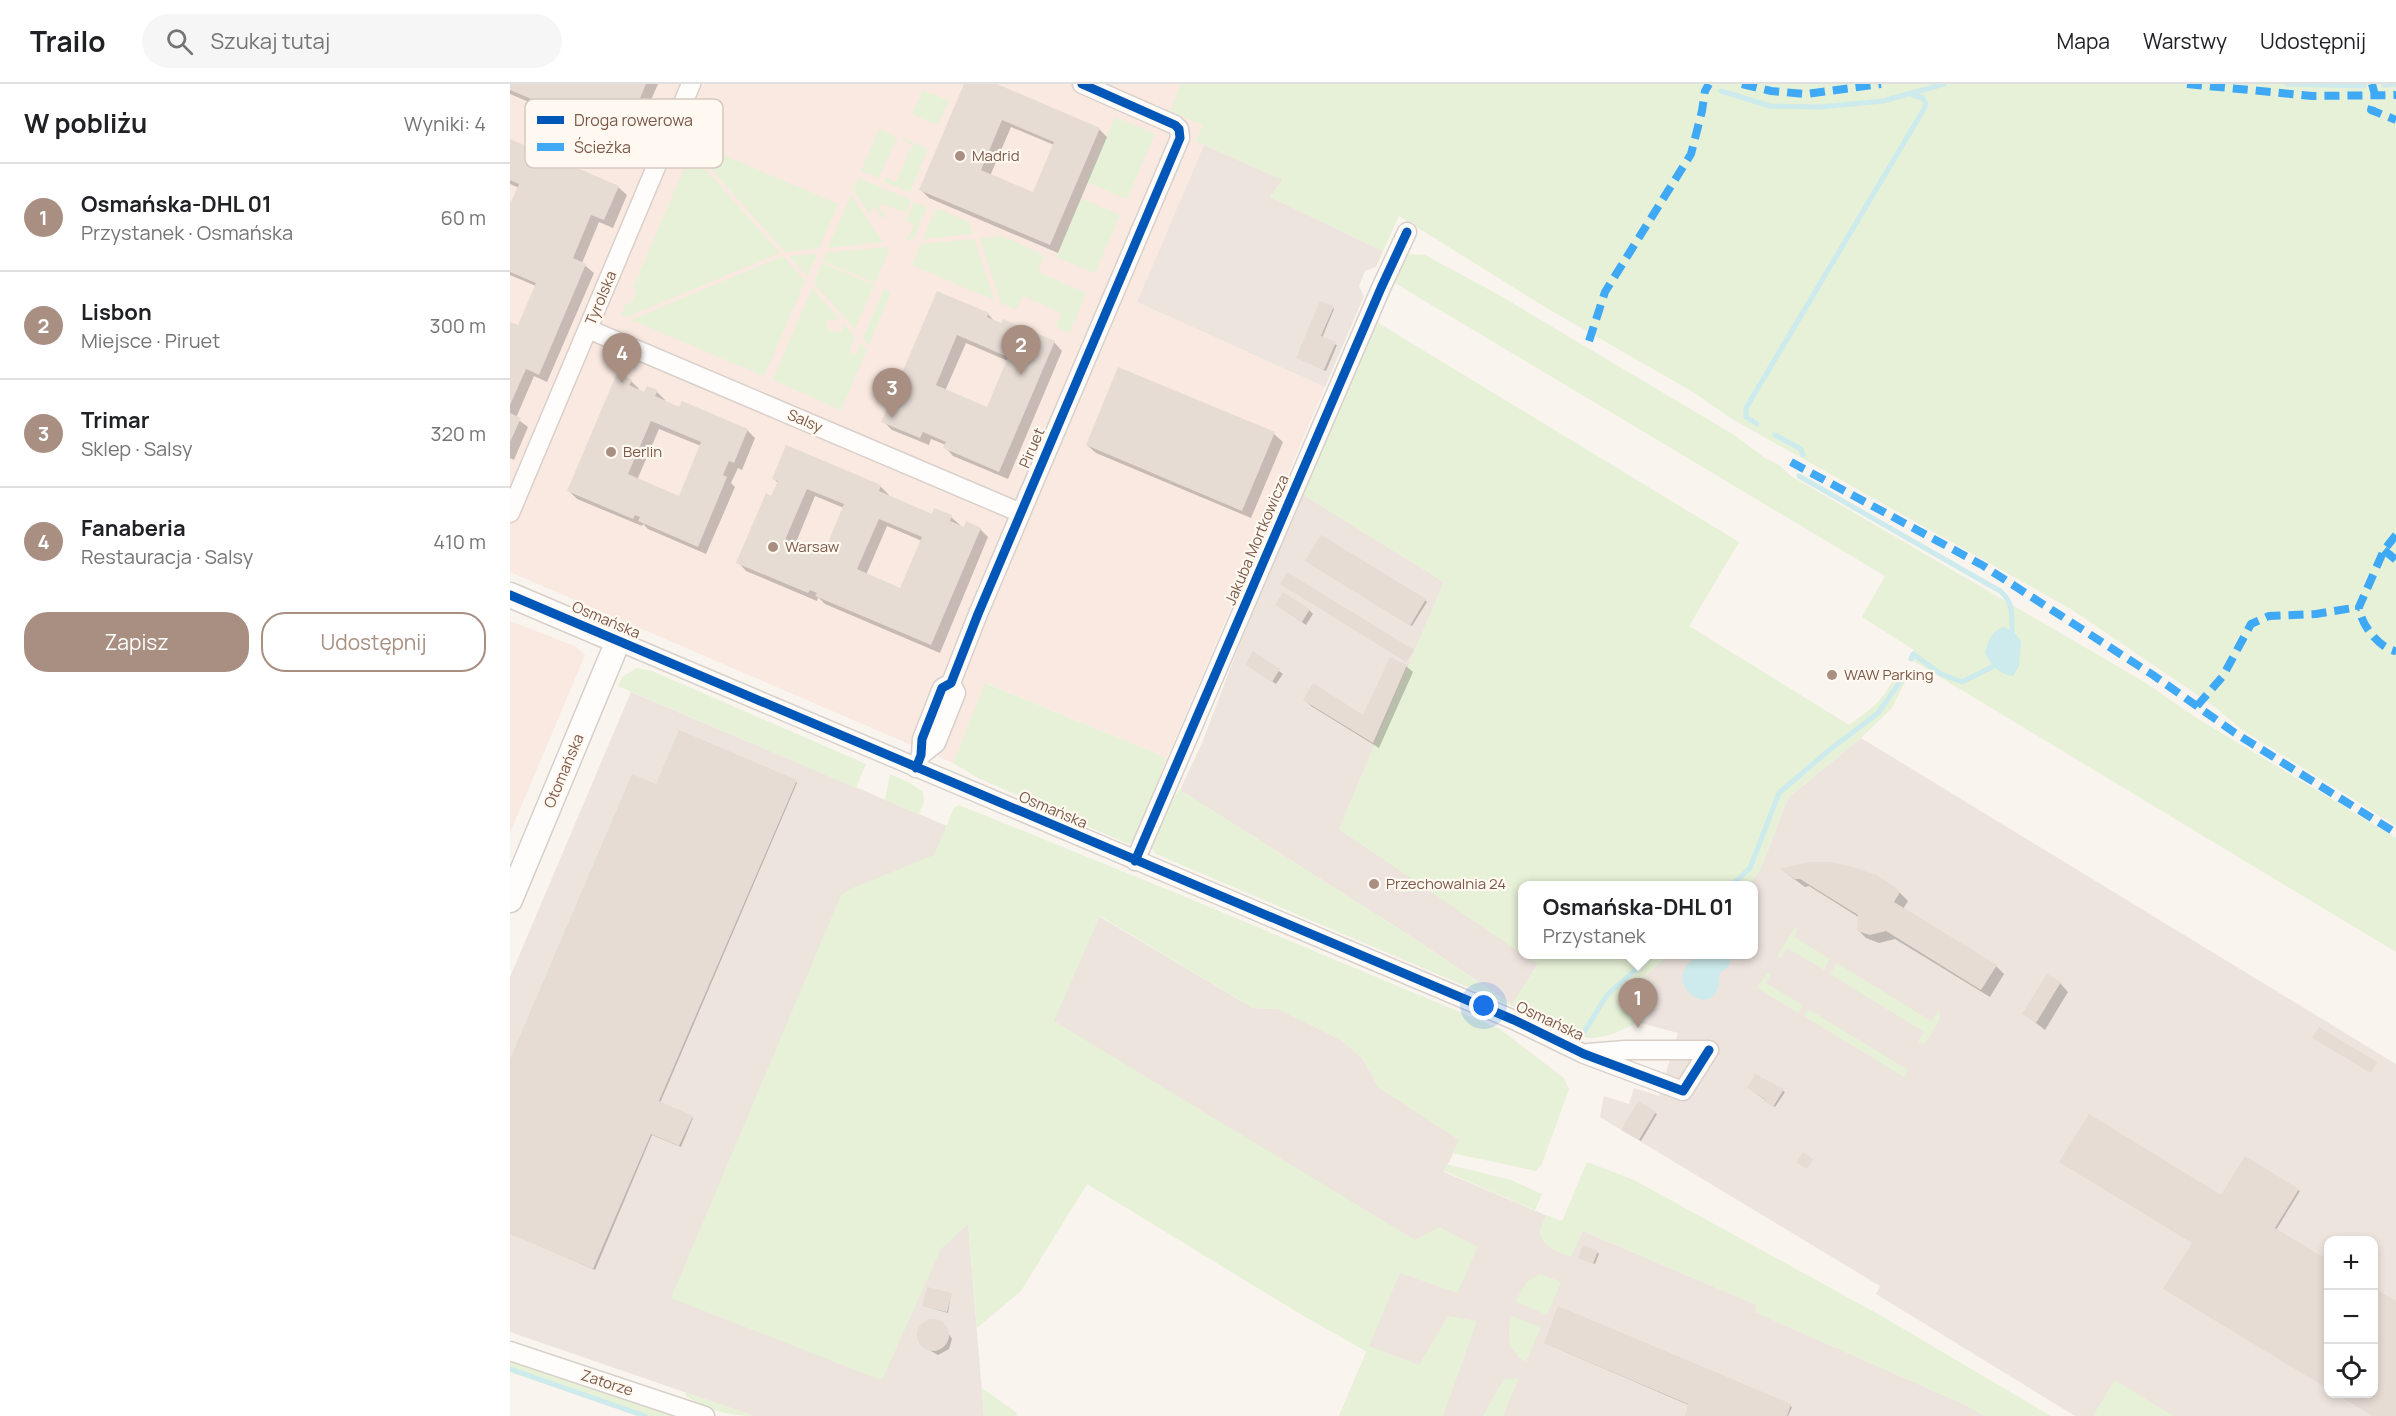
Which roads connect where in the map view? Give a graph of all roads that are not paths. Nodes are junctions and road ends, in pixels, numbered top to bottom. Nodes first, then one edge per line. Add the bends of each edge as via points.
1 (691, 84) edge
2 (1082, 84) edge
3 (685, 99) edge
4 (656, 168) edge
5 (1407, 232) dead end
6 (588, 329) junction
7 (510, 513) edge
8 (1021, 513) junction
9 (510, 595) edge
10 (618, 641) junction
11 (919, 762) junction
12 (1136, 861) junction
13 (510, 900) edge
14 (1584, 1054) junction
15 (510, 1351) edge
16 (705, 1416) edge

1 - 3 street, Tyrolska
2 - 8 street, Piruet via 1175,125 1180,138
4 - 6 street, Tyrolska
5 - 12 street, Jakuba Mortkowicza
6 - 7 street, Tyrolska
6 - 8 street, Salsy
8 - 11 street, Piruet via 951,683 942,688 922,739
9 - 10 street, Osmańska
10 - 11 street, Osmańska
10 - 13 street, Otomańska
11 - 12 street, Osmańska
12 - 14 street, Osmańska via 1514,1020
14 - 14 street, Osmańska via 1625,1050 1708,1050 1683,1091
15 - 16 street, Zatorze

